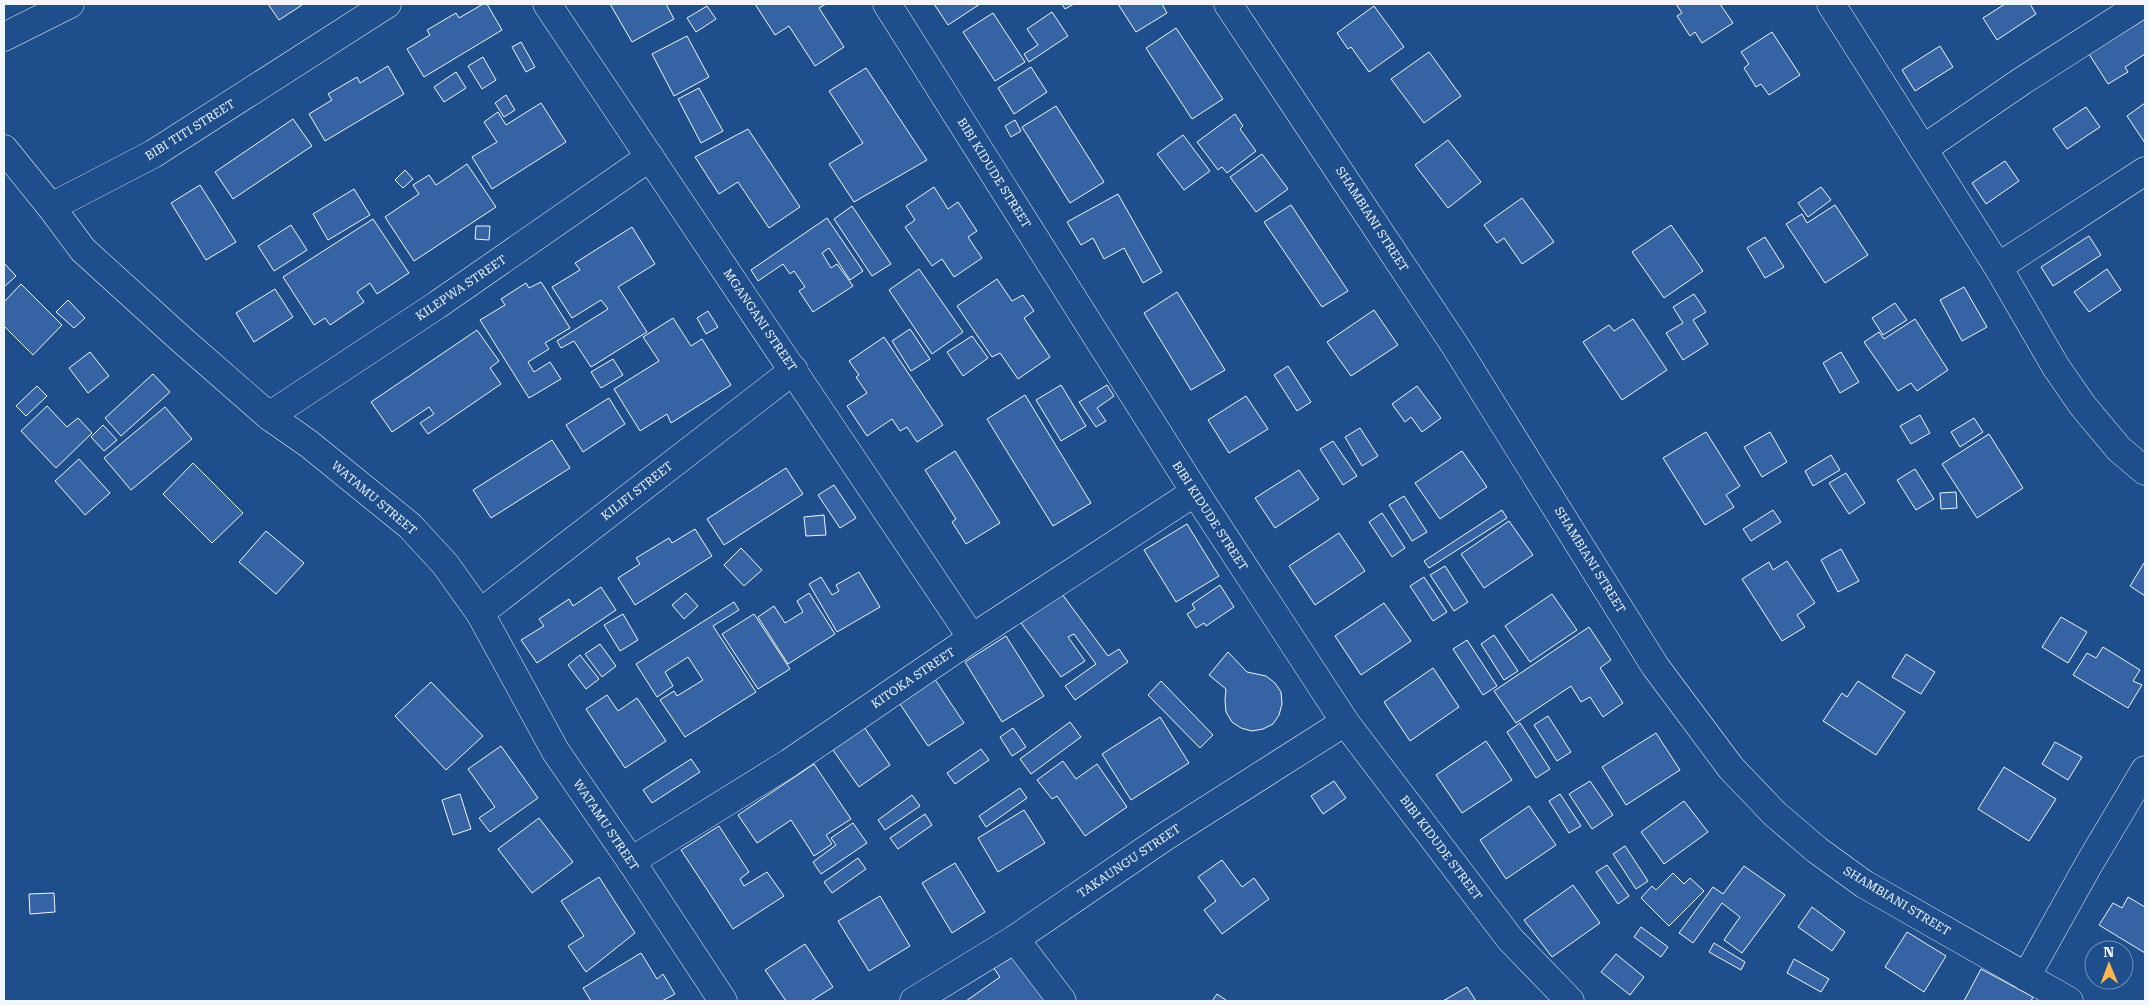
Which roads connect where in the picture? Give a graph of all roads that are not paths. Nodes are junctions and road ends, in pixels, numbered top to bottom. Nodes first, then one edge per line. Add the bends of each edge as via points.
1 (70, 4) edge
2 (387, 4) edge
3 (547, 4) edge
4 (887, 4) edge
5 (1228, 4) edge
6 (1831, 4) edge
7 (2142, 4) edge
8 (4, 38) edge
9 (4, 149) edge
10 (1923, 149) junction
11 (650, 157) junction
12 (2145, 171) edge
13 (51, 207) junction
14 (1998, 267) junction
15 (794, 370) junction
16 (269, 416) junction
17 (2145, 471) edge
18 (1195, 492) junction
19 (480, 612) junction
20 (972, 638) junction
21 (1344, 722) junction
22 (2145, 770) edge
23 (630, 861) junction
24 (1015, 939) junction
25 (2026, 977) junction
26 (723, 1001) edge
27 (914, 1001) edge
28 (1062, 1001) edge
29 (1570, 1001) edge
30 (2069, 1001) edge

1 - 8 street
2 - 13 street, BIBI TITI STREET via 153,154
3 - 11 street, MGANGANI STREET
4 - 18 street, BIBI KIDUDE STREET
5 - 25 street, SHAMBIANI STREET via 1456,347 1655,666 1731,768 1775,814 1864,884
6 - 10 street
7 - 10 street
9 - 13 street
10 - 14 street
11 - 15 street, MGANGANI STREET
11 - 16 street, KILEPWA STREET via 437,305
12 - 14 street
13 - 16 street, WATAMU STREET via 83,250
14 - 17 street via 2056,367 2083,406 2119,449
15 - 19 street, KILIFI STREET
15 - 20 street, MGANGANI STREET
16 - 19 street, WATAMU STREET via 309,444 410,526 445,564
18 - 20 street, KITOKA STREET
18 - 21 street, BIBI KIDUDE STREET
19 - 23 street, WATAMU STREET via 556,752
20 - 23 street, KITOKA STREET via 789,763
21 - 24 street, TAKAUNGU STREET via 1166,836
21 - 29 street, BIBI KIDUDE STREET via 1510,939
22 - 25 street
23 - 26 street, WATAMU STREET
24 - 27 street, TAKAUNGU STREET
24 - 28 street
25 - 30 street, SHAMBIANI STREET

